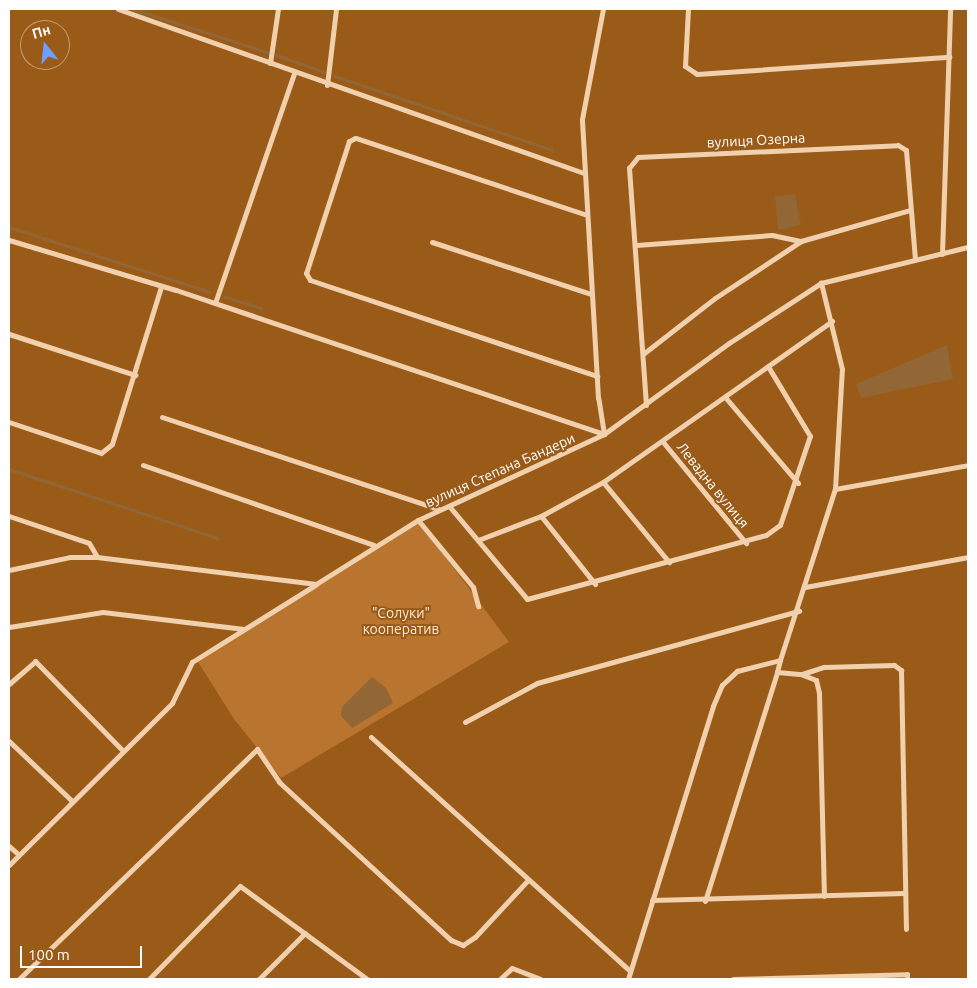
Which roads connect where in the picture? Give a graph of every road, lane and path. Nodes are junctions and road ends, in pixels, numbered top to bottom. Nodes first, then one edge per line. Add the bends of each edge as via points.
1 (118, 9) edge
2 (278, 9) edge
3 (336, 9) edge
4 (603, 9) edge
5 (688, 9) edge
6 (950, 9) edge
7 (949, 57) junction
8 (270, 63) junction
9 (294, 74) junction
10 (328, 85) junction
11 (583, 173) junction
12 (910, 210) junction
13 (587, 214) junction
14 (9, 240) edge
15 (800, 241) junction
16 (432, 242) dead end
17 (636, 244) junction
18 (968, 248) edge
19 (942, 254) junction
20 (915, 260) junction
21 (821, 282) junction
22 (162, 287) junction
23 (591, 294) junction
24 (215, 302) junction
25 (832, 321) junction
26 (9, 334) edge
27 (643, 354) junction
28 (769, 368) junction
29 (135, 375) junction
30 (597, 376) junction
31 (725, 396) junction
32 (646, 405) junction
33 (162, 417) dead end
34 (9, 422) edge
35 (604, 434) junction
36 (663, 442) junction
37 (143, 465) dead end
38 (968, 466) edge
39 (603, 482) junction
40 (798, 483) junction
41 (835, 489) junction
42 (449, 506) junction
43 (438, 509) junction
44 (9, 516) edge
45 (541, 516) junction
46 (418, 520) junction
47 (478, 540) junction
48 (746, 543) junction
49 (374, 545) junction
50 (968, 556) edge
51 (97, 557) junction
52 (669, 562) junction
53 (9, 570) edge
54 (316, 584) junction
55 (595, 584) junction
56 (805, 587) junction
57 (478, 606) dead end
58 (799, 611) junction
59 (9, 628) edge
60 (245, 629) junction
61 (780, 660) junction
62 (778, 672) junction
63 (802, 674) junction
64 (9, 684) edge
65 (465, 722) dead end
66 (371, 737) dead end
67 (9, 741) edge
68 (123, 751) junction
69 (72, 801) junction
70 (9, 846) edge
71 (19, 855) junction
72 (9, 865) edge
73 (528, 880) junction
74 (904, 893) junction
75 (824, 896) junction
76 (652, 900) junction
77 (705, 901) junction
78 (906, 928) dead end
79 (305, 933) junction
80 (630, 971) junction
81 (19, 979) edge
82 (149, 979) edge
83 (259, 979) edge
84 (367, 979) edge
85 (500, 979) edge
86 (540, 979) edge
87 (628, 979) edge
88 (733, 979) edge
89 (749, 979) edge
90 (827, 979) edge
91 (907, 979) edge

1 - 8 street
2 - 8 street
3 - 10 street
4 - 11 street via 582,120
5 - 7 street via 685,66 697,74
6 - 7 street
7 - 19 street
8 - 9 street
9 - 10 street
9 - 24 street
10 - 11 street
11 - 13 street
12 - 15 street
12 - 17 street, вулиця Озерна via 906,150 898,145 638,157 629,168
12 - 20 street, вулиця Озерна
13 - 23 street
13 - 30 street via 355,138 349,141 306,273 310,280
14 - 22 street
15 - 17 street via 772,235
15 - 27 street via 715,298
16 - 23 street
17 - 27 street, вулиця Озерна
18 - 19 street, вулиця Степана Бандери
19 - 20 street, вулиця Степана Бандери
20 - 21 street, вулиця Степана Бандери
21 - 25 street
21 - 32 street, вулиця Степана Бандери via 729,342
22 - 24 street
22 - 29 street
23 - 30 street
24 - 35 street
25 - 28 street, Левадна вулиця via 794,345
25 - 41 street via 842,369
26 - 29 street
27 - 32 street, вулиця Озерна
28 - 31 street, Левадна вулиця
28 - 40 street, Левадна вулиця via 810,436
29 - 34 street via 112,444 101,453
30 - 35 street
31 - 36 street, Левадна вулиця
31 - 40 street
32 - 35 street, вулиця Степана Бандери
33 - 43 street
35 - 42 street, вулиця Степана Бандери
36 - 39 street, Левадна вулиця
36 - 48 street, Левадна вулиця
37 - 49 street
38 - 41 street
39 - 45 street, Левадна вулиця
39 - 52 street
40 - 48 street, Левадна вулиця via 780,525
41 - 56 street
42 - 43 street, вулиця Степана Бандери
42 - 47 street, Левадна вулиця
43 - 46 street, вулиця Степана Бандери
44 - 51 street via 90,543
45 - 47 street, Левадна вулиця
45 - 55 street
46 - 49 street, вулиця Степана Бандери
46 - 57 street via 473,587
47 - 55 street, Левадна вулиця via 527,599
48 - 52 street, Левадна вулиця
49 - 54 street, вулиця Степана Бандери
50 - 56 street
51 - 53 street via 70,557
51 - 54 street
52 - 55 street, Левадна вулиця
54 - 60 street, вулиця Степана Бандери
56 - 58 street
58 - 61 street
58 - 65 street via 537,684
59 - 60 street via 103,612
60 - 68 street, вулиця Степана Бандери via 192,662 182,691
61 - 62 street
61 - 76 street via 737,671 722,685
62 - 63 street
62 - 77 street
63 - 74 street via 824,667 894,665 902,670
63 - 75 street via 816,680 819,693
64 - 68 street via 35,662
66 - 73 street
67 - 69 street
68 - 69 street, вулиця Степана Бандери
69 - 71 street, вулиця Степана Бандери
70 - 71 street
71 - 72 street, вулиця Степана Бандери
73 - 80 street
73 - 81 street via 475,937 463,945 451,940 279,782 257,749
74 - 75 street
74 - 78 street
75 - 77 street
76 - 77 street
76 - 80 street
79 - 82 street via 240,886
79 - 83 street
79 - 84 street
80 - 87 street
85 - 86 street via 512,968
88 - 89 street
89 - 90 street
90 - 91 street via 907,974

